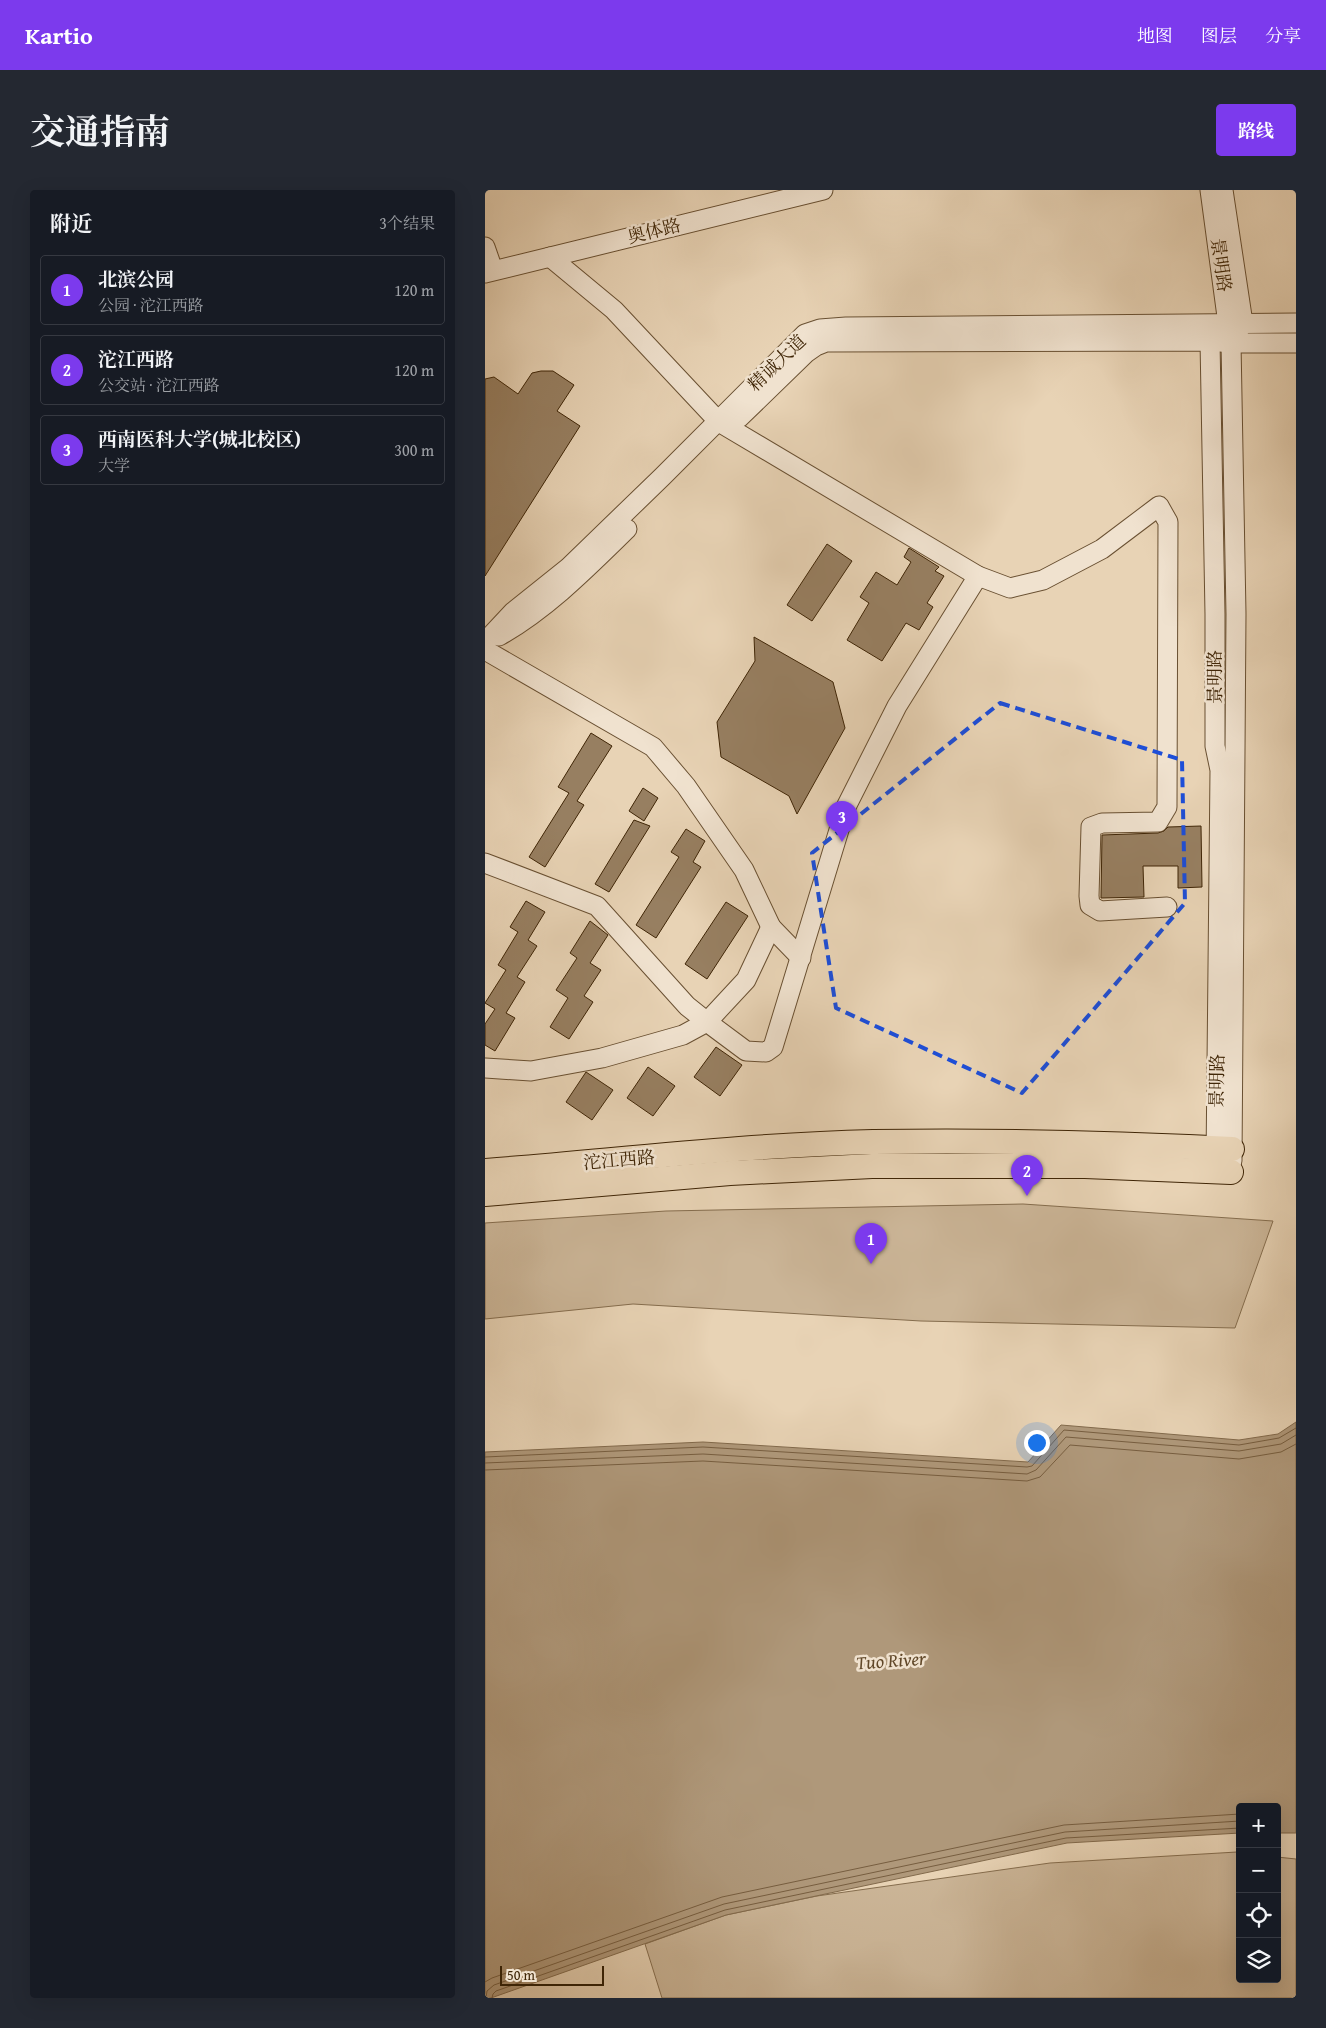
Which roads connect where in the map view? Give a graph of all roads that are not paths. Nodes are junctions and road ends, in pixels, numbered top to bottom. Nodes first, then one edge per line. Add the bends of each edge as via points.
1 (768, 190) edge
2 (823, 190) edge
3 (1210, 190) edge
4 (1223, 190) edge
5 (549, 257) junction
6 (488, 262) edge
7 (1235, 323) junction
8 (1296, 323) edge
9 (1210, 341) junction
10 (1231, 343) junction
11 (1296, 344) edge
12 (724, 425) junction
13 (978, 576) junction
14 (485, 643) edge
15 (485, 650) edge
16 (485, 863) edge
17 (1167, 907) dead end
18 (771, 927) junction
19 (801, 958) junction
20 (707, 1022) junction
21 (485, 1068) edge
22 (1224, 1149) junction
23 (485, 1171) edge
24 (1223, 1172) joint
25 (485, 1194) edge

1 - 6 street, 奥体路
2 - 5 street, 奥体路
3 - 7 street, 景明路
4 - 7 street, 景明路
5 - 6 street, 奥体路
5 - 12 street via 614,310
7 - 8 street, 精诚大道
7 - 9 street
7 - 10 street
7 - 12 street, 精诚大道 via 820,328 805,334 794,344
9 - 10 street, 精诚大道
9 - 12 street, 精诚大道 via 826,342 815,346
9 - 22 street, 景明路 via 1215,746 1220,770
10 - 11 street, 精诚大道
10 - 22 street, 景明路 via 1236,614
12 - 13 street
12 - 14 street, 精诚大道 via 571,583 523,622
13 - 17 street via 1011,588 1043,580 1102,549 1159,506 1168,522 1167,807 1158,822 1102,823 1091,827 1089,896 1091,905 1100,912
13 - 19 street via 897,706 846,807
15 - 18 street via 653,747 686,786 744,870
16 - 20 street via 597,906 687,1006
18 - 19 street
18 - 20 street via 746,980
19 - 20 street via 773,1047 766,1052 746,1051
20 - 21 street via 683,1035 603,1058 531,1071
22 - 23 main road, 沱江西路 via 1087,1143 873,1142 728,1150
22 - 24 street, 景明路
24 - 25 main road, 沱江西路 via 1085,1166 872,1166 730,1173

